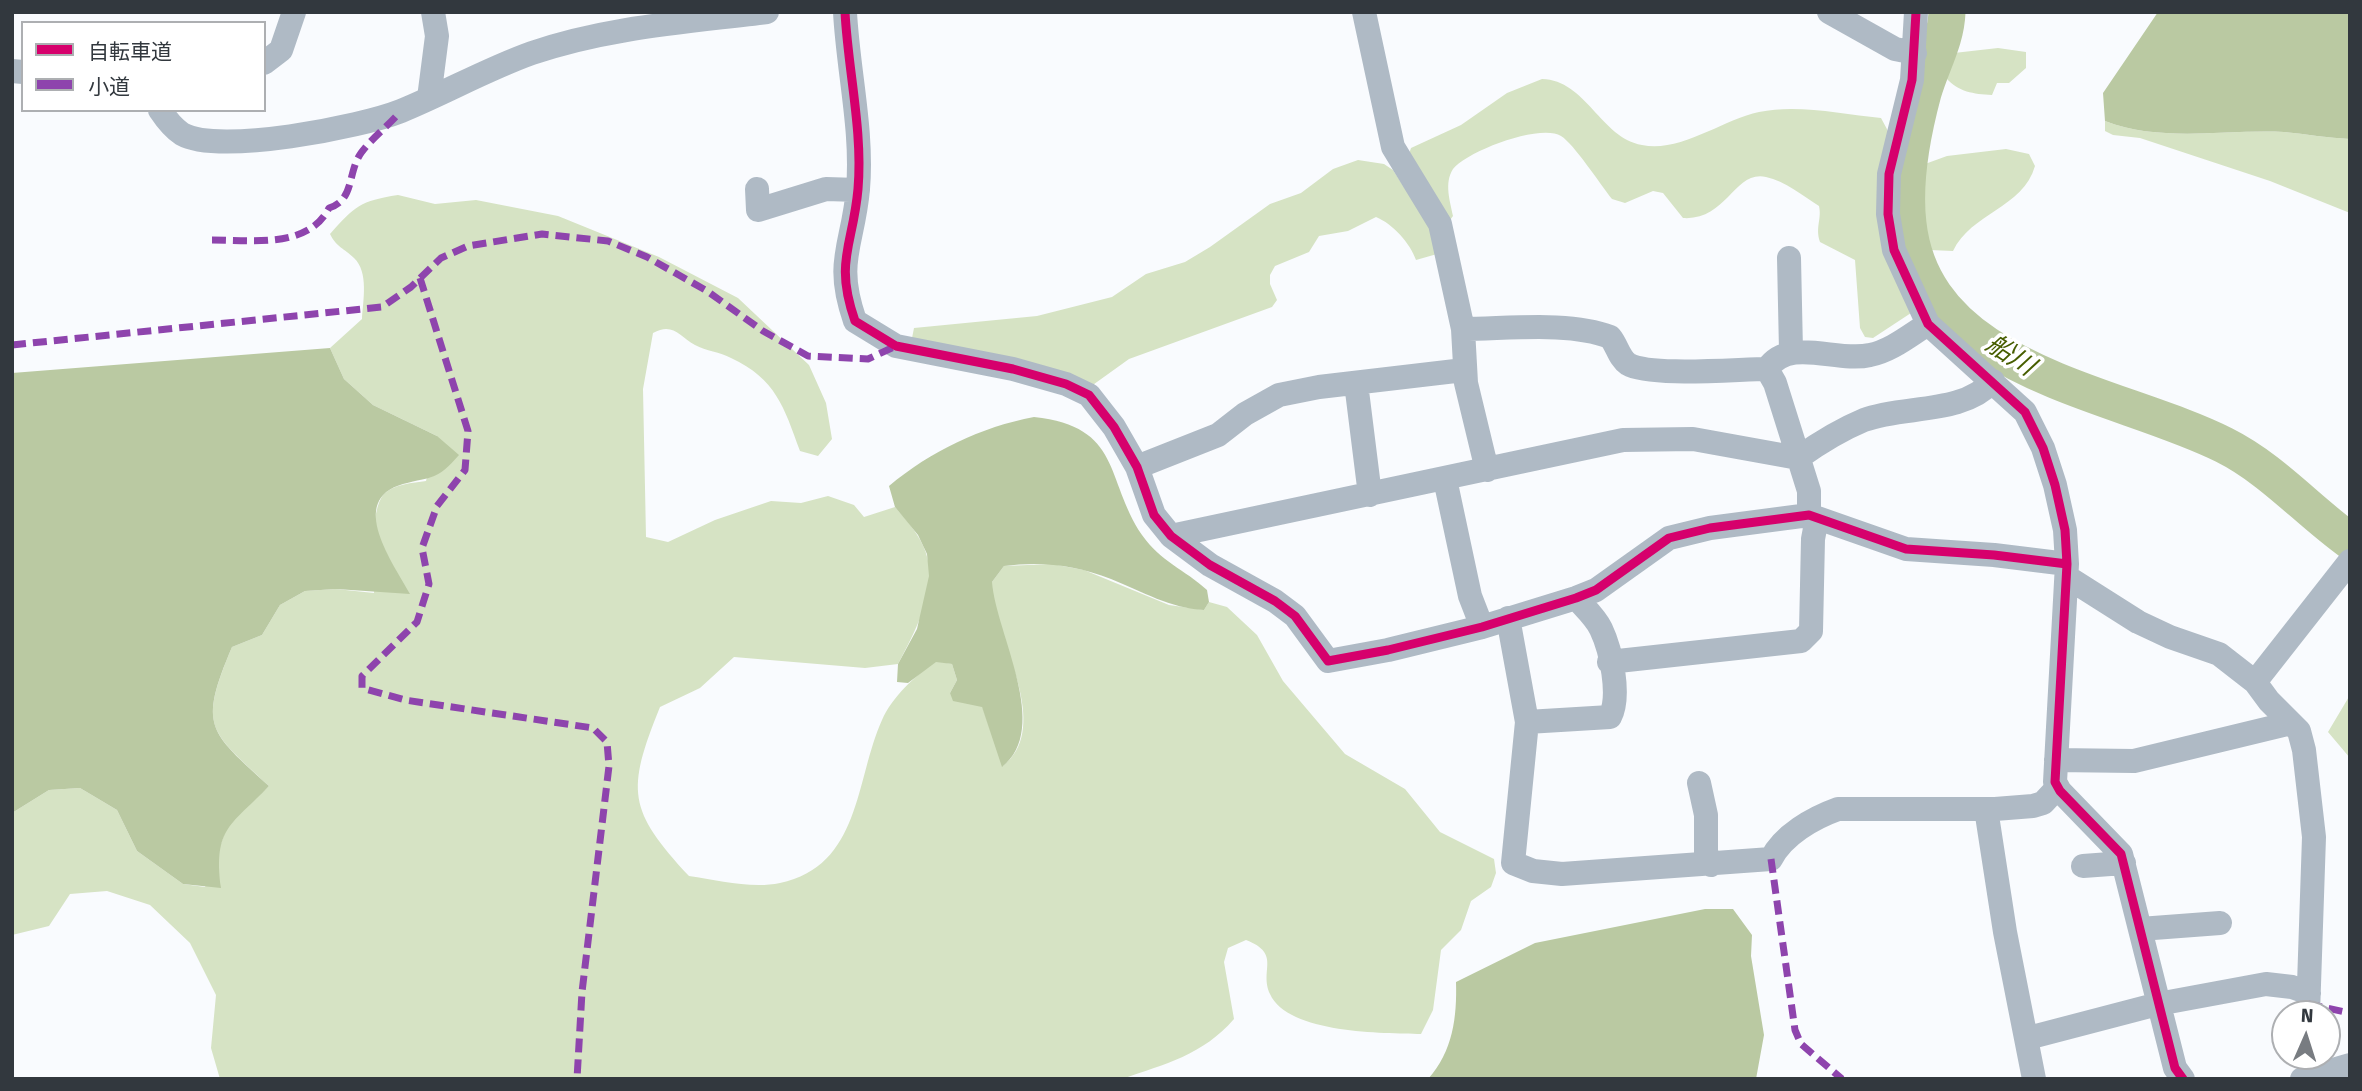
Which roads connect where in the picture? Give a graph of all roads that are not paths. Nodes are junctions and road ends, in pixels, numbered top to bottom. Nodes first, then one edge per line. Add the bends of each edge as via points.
1 (294, 12) edge
2 (433, 12) edge
3 (767, 12) edge
4 (845, 12) edge
5 (1364, 12) edge
6 (1829, 12) edge
7 (1916, 12) edge
8 (1915, 53) junction
9 (266, 61) edge
10 (429, 98) junction
11 (162, 112) edge
12 (757, 189) dead end
13 (858, 190) junction
14 (1789, 258) dead end
15 (1928, 324) junction
16 (1463, 329) junction
17 (1791, 351) junction
18 (1767, 369) junction
19 (1464, 370) junction
20 (1993, 381) junction
21 (1356, 383) junction
22 (1798, 458) junction
23 (1137, 467) junction
24 (1488, 470) junction
25 (1444, 479) junction
26 (1370, 495) junction
27 (1813, 517) junction
28 (1171, 536) junction
29 (2350, 561) edge
30 (2067, 571) junction
31 (1576, 598) junction
32 (1508, 618) junction
33 (1482, 627) junction
34 (1609, 662) junction
35 (2255, 682) junction
36 (1527, 722) junction
37 (2291, 723) junction
38 (2056, 760) junction
39 (1699, 783) dead end
40 (2057, 788) junction
41 (1986, 809) junction
42 (2123, 863) junction
43 (1711, 865) junction
44 (2083, 866) dead end
45 (2220, 923) dead end
46 (2140, 929) junction
47 (2304, 1000) edge
48 (2308, 1000) edge
49 (2158, 1004) junction
50 (2028, 1038) junction
51 (2034, 1079) edge
52 (2183, 1079) edge

1 - 9 street via 281,50
2 - 10 street via 436,51
3 - 10 street via 638,26 532,53
4 - 13 street
5 - 16 street via 1392,147 1440,224
6 - 8 street via 1895,49
7 - 8 street
8 - 15 street via 1889,174 1888,214 1894,250
10 - 11 street via 400,112 356,123 236,141 201,140 182,134
12 - 13 street via 758,210 826,189
13 - 23 street via 844,258 855,321 896,346 1013,369 1089,395
14 - 17 street
15 - 17 street via 1872,355
15 - 20 street
16 - 18 street via 1600,333 1610,337 1629,365 1642,368
16 - 19 street
17 - 18 street via 1775,357
18 - 22 street
19 - 21 street
19 - 24 street
20 - 22 street via 1974,397 1865,420
20 - 30 street via 2025,412 2043,448 2065,530
21 - 23 street via 1279,395 1196,446
21 - 26 street
22 - 24 street via 1693,439 1649,437
22 - 27 street
23 - 28 street via 1154,515
24 - 25 street
25 - 26 street
25 - 33 street via 1470,596
26 - 28 street
27 - 30 street via 1906,549 1993,555
27 - 31 street via 1710,528 1669,538 1595,590
27 - 34 street via 1808,637
28 - 33 street via 1210,565 1275,601 1295,617 1328,661
29 - 35 street
30 - 35 street via 2138,622 2219,654
30 - 38 street
31 - 32 street
31 - 34 street via 1601,628
32 - 33 street
32 - 36 street
34 - 36 street via 1615,709 1610,717
35 - 37 street
36 - 43 street via 1513,863 1562,874
37 - 38 street via 2134,761
37 - 48 street via 2299,731 2304,750 2314,837
38 - 40 street
39 - 43 street
40 - 41 street via 2043,803
40 - 42 street via 2114,844
41 - 43 street via 1838,809 1787,838 1771,859
41 - 50 street via 2005,932
42 - 44 street
42 - 46 street
45 - 46 street
46 - 49 street
47 - 49 street via 2292,987 2266,985
49 - 50 street
49 - 52 street via 2175,1068
50 - 51 street

